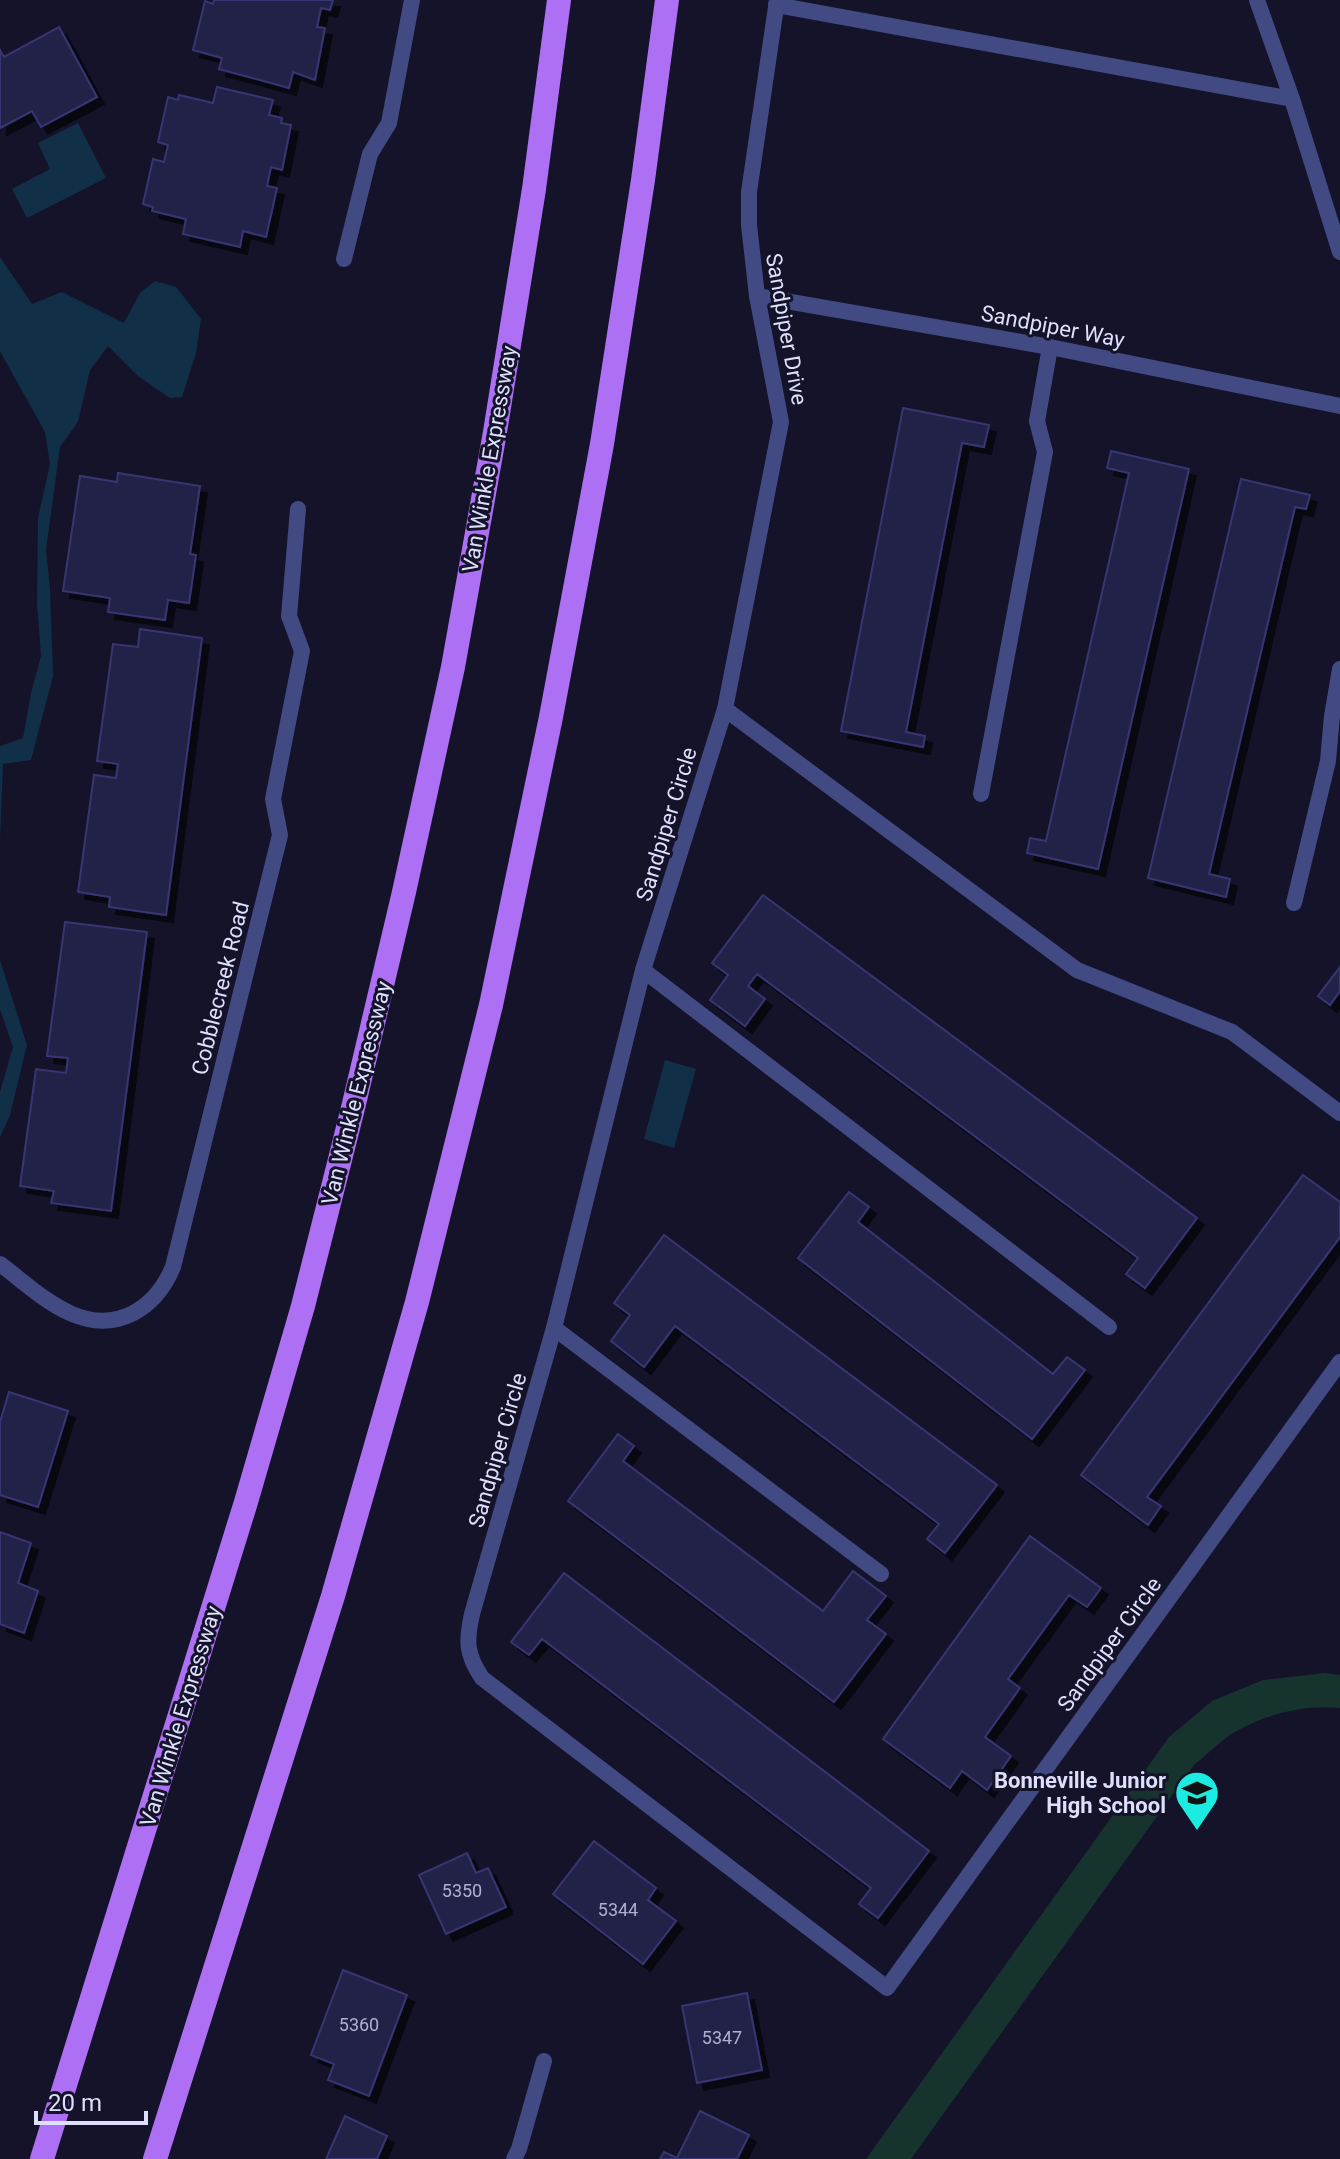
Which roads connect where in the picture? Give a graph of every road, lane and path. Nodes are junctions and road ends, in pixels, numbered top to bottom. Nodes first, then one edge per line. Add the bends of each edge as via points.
1 (412, 0) edge
2 (559, 0) edge
3 (667, 0) edge
4 (1257, 0) edge
5 (776, 2) edge
6 (1292, 99) junction
7 (1340, 252) edge
8 (344, 259) dead end
9 (757, 296) junction
10 (1050, 347) junction
11 (1340, 406) edge
12 (298, 509) dead end
13 (1340, 669) edge
14 (725, 709) junction
15 (981, 794) dead end
16 (1294, 903) dead end
17 (643, 970) junction
18 (1340, 1113) edge
19 (0, 1264) edge
20 (1109, 1327) dead end
21 (554, 1328) junction
22 (1340, 1362) edge
23 (881, 1574) dead end
24 (544, 2061) dead end
25 (42, 2159) edge
26 (155, 2159) edge
27 (514, 2159) edge

1 - 8 street via 389,123 370,154
2 - 25 main road, Van Winkle Expressway via 532,204 453,667 361,1078 246,1502
3 - 26 main road via 602,444 491,1005 417,1302 333,1596
4 - 6 street
5 - 6 street
5 - 9 street, Sandpiper Drive via 749,192
6 - 7 street
9 - 10 street, Sandpiper Way
9 - 14 street, Sandpiper Drive via 781,422
10 - 11 street, Sandpiper Way
10 - 15 street via 1037,421 1045,452
12 - 19 street, Cobblecreek Road via 289,616 302,651 273,799 280,835 173,1267 151,1302 128,1316 103,1320 59,1307
13 - 16 street via 1328,761
14 - 17 street, Sandpiper Circle
14 - 18 street via 1077,970 1232,1032
17 - 20 street
17 - 21 street, Sandpiper Circle
21 - 22 street, Sandpiper Circle via 472,1614 467,1647 472,1663 482,1678 887,1988
21 - 23 street
24 - 27 street

